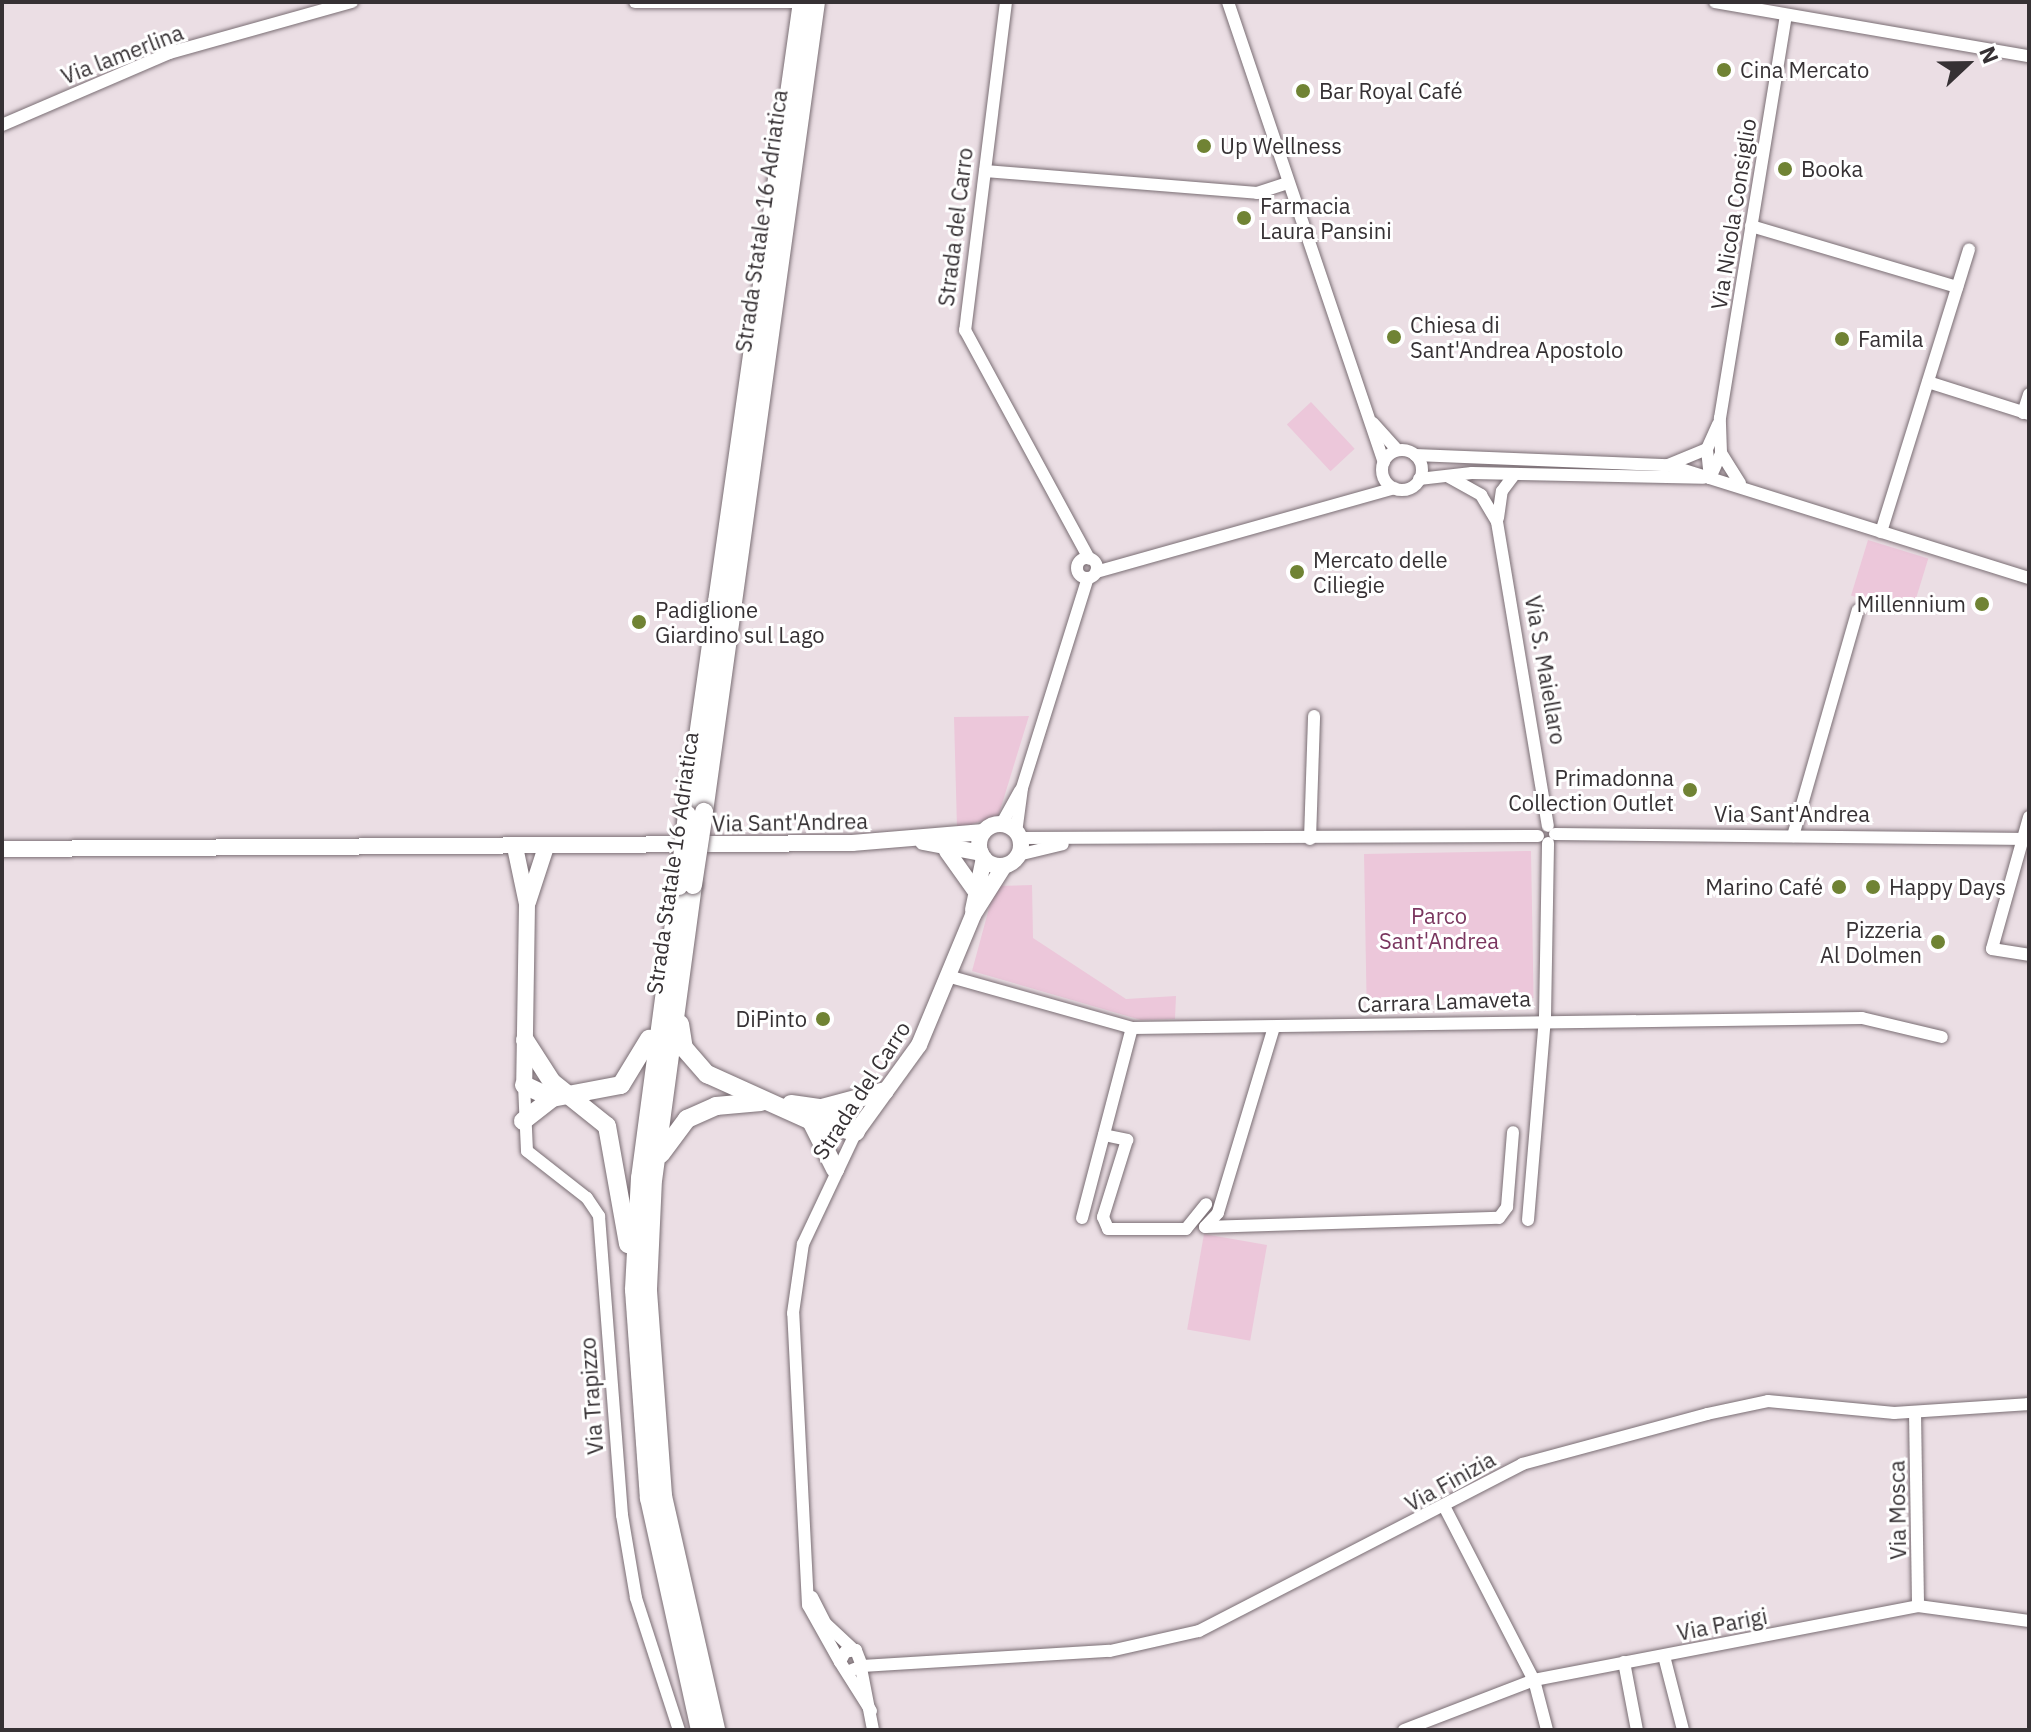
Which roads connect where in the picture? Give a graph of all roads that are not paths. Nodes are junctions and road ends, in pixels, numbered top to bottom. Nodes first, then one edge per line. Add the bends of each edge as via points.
1 (352, 2) edge
2 (635, 2) edge
3 (793, 2) edge
4 (802, 2) edge
5 (816, 2) edge
6 (1006, 2) edge
7 (1715, 2) edge
8 (1232, 5) edge
9 (1786, 16) junction
10 (2029, 56) edge
11 (2, 125) edge
12 (985, 171) junction
13 (1288, 183) junction
14 (1751, 226) junction
15 (1969, 249) dead end
16 (1957, 287) junction
17 (1928, 382) junction
18 (2029, 394) edge
19 (1366, 409) junction
20 (2026, 414) edge
21 (1720, 418) junction
22 (1707, 449) junction
23 (1397, 450) junction
24 (1721, 453) junction
25 (1415, 455) junction
26 (1668, 465) junction
27 (1383, 467) junction
28 (1515, 474) junction
29 (1449, 477) junction
30 (1710, 478) junction
31 (1419, 479) junction
32 (1740, 484) junction
33 (1394, 488) junction
34 (1354, 500) junction
35 (1497, 522) junction
36 (1881, 532) junction
37 (1087, 567) junction
38 (2029, 578) edge
39 (1858, 610) dead end
40 (1314, 716) dead end
41 (1022, 788) junction
42 (1021, 806) junction
43 (695, 813) junction
44 (2029, 817) edge
45 (1001, 825) junction
46 (984, 832) junction
47 (1547, 835) junction
48 (1793, 836) junction
49 (1042, 838) junction
50 (1310, 839) junction
51 (2023, 839) edge
52 (921, 841) junction
53 (1018, 842) junction
54 (1074, 842) junction
55 (515, 847) junction
56 (546, 847) junction
57 (2, 849) edge
58 (947, 851) junction
59 (982, 856) junction
60 (1004, 866) junction
61 (974, 889) junction
62 (527, 904) junction
63 (973, 915) junction
64 (2029, 955) edge
65 (674, 969) junction
66 (951, 977) junction
67 (1545, 1017) junction
68 (1274, 1027) junction
69 (1132, 1028) junction
70 (1942, 1037) dead end
71 (525, 1040) junction
72 (524, 1085) junction
73 (885, 1091) junction
74 (557, 1092) junction
75 (781, 1103) junction
76 (816, 1114) junction
77 (523, 1121) junction
78 (856, 1132) junction
79 (1513, 1132) dead end
80 (1104, 1135) junction
81 (835, 1169) junction
82 (653, 1179) junction
83 (1206, 1204) dead end
84 (1082, 1218) dead end
85 (1528, 1220) dead end
86 (634, 1290) junction
87 (2029, 1404) edge
88 (1915, 1412) junction
89 (1444, 1506) junction
90 (806, 1579) junction
91 (1918, 1606) junction
92 (2029, 1621) edge
93 (856, 1651) junction
94 (1664, 1656) junction
95 (1624, 1662) junction
96 (907, 1663) junction
97 (844, 1667) junction
98 (862, 1667) junction
99 (1534, 1680) junction
100 (871, 1711) junction
101 (679, 1730) edge
102 (700, 1730) edge
103 (716, 1730) edge
104 (873, 1730) edge
105 (1404, 1730) edge
106 (1547, 1730) edge
107 (1637, 1730) edge
108 (1683, 1730) edge

1 - 11 street, Via lamerlina via 169,53
2 - 3 street
4 - 43 highway, Strada Statale 16 Adriatica
5 - 43 highway, Strada Statale 16 Adriatica
6 - 12 street, Strada del Carro
7 - 9 street
8 - 13 street
9 - 10 street
9 - 14 street, Via Nicola Consiglio
12 - 13 street via 1257,193
12 - 37 street, Strada del Carro via 965,330 1072,528
13 - 19 street
14 - 16 street
14 - 21 street, Via Nicola Consiglio
15 - 16 street
16 - 17 street
17 - 20 street
17 - 36 street
18 - 20 street
19 - 23 street
19 - 27 street
21 - 22 street, Via Nicola Consiglio
21 - 24 street, Via Nicola Consiglio
22 - 26 street
22 - 30 street, Via Nicola Consiglio
23 - 25 street
23 - 27 street
24 - 30 street, Via Nicola Consiglio
24 - 32 street, Via Nicola Consiglio
25 - 26 street
25 - 31 street
26 - 30 street
27 - 33 street
27 - 34 street
28 - 29 street
28 - 30 street
28 - 35 street, Via S. Maiellaro via 1502,491
29 - 31 street
29 - 35 street, Via S. Maiellaro via 1481,495
30 - 32 street
31 - 33 street
32 - 36 street
33 - 34 street
34 - 37 street
35 - 47 street, Via S. Maiellaro
36 - 38 street
37 - 41 street
39 - 48 street
40 - 50 street
41 - 42 street
41 - 45 street
42 - 49 street
42 - 53 street
43 - 65 highway, Strada Statale 16 Adriatica, bridge
44 - 51 street
45 - 46 main road, Via Sant'Andrea
45 - 53 main road, Via Sant'Andrea
46 - 52 main road, Via Sant'Andrea
46 - 59 main road
47 - 48 street, Via Sant'Andrea
47 - 50 street, Via Sant'Andrea
47 - 67 street, Via S. Maiellaro
48 - 51 street, Via Sant'Andrea
49 - 53 street, Via Sant'Andrea
49 - 54 street, Via Sant'Andrea
50 - 54 street, Via Sant'Andrea
51 - 64 street via 1992,949
52 - 56 main road, Via Sant'Andrea
52 - 58 main road, Via Sant'Andrea
53 - 54 street, Via Sant'Andrea
53 - 60 main road, Via Sant'Andrea
55 - 56 main road, Via Sant'Andrea
55 - 57 main road, Via Sant'Andrea
55 - 62 main road
56 - 62 main road
58 - 59 main road, Via Sant'Andrea
58 - 61 main road
59 - 60 main road, Via Sant'Andrea
59 - 61 main road, Strada del Carro
60 - 63 main road, Strada del Carro
61 - 63 main road, Strada del Carro
62 - 71 main road
63 - 66 main road, Strada del Carro
65 - 74 highway via 633,1073 610,1090
65 - 75 highway via 680,1029 693,1063
65 - 82 highway, Strada Statale 16 Adriatica
65 - 86 highway, Strada Statale 16 Adriatica via 640,1178
66 - 69 street, Carrara Lamaveta
66 - 73 main road, Strada del Carro via 919,1045
67 - 68 street, Carrara Lamaveta
67 - 70 street, Carrara Lamaveta via 1862,1018
67 - 85 street, Via S. Maiellaro
68 - 69 street, Carrara Lamaveta
68 - 79 street via 1218,1213 1205,1227 1499,1218 1507,1207
69 - 80 street
71 - 72 main road
71 - 74 highway
72 - 74 highway
72 - 77 street, Via Trapizzo
73 - 76 highway
73 - 78 main road, Strada del Carro
74 - 77 highway
74 - 86 highway via 596,1113 613,1142
75 - 76 highway
75 - 82 highway via 744,1100 687,1119 667,1137
76 - 78 highway
76 - 81 highway
77 - 101 street, Via Trapizzo via 527,1151 599,1216 622,1515 636,1598
78 - 81 street, Strada del Carro
80 - 83 street via 1127,1140 1103,1217 1108,1229 1186,1229
80 - 84 street
81 - 90 street, Strada del Carro via 803,1244 793,1313
82 - 103 highway, Strada Statale 16 Adriatica via 648,1291 663,1496
86 - 102 highway, Strada Statale 16 Adriatica via 649,1498
87 - 88 street, Via Finizia
88 - 89 street, Via Finizia via 1768,1401 1565,1449
88 - 91 street, Via Mosca
89 - 96 street, Via Finizia via 1199,1631 1110,1651
89 - 99 street
90 - 93 street, Strada del Carro via 826,1624
90 - 97 street, Strada del Carro via 817,1630
91 - 92 street, Via Parigi
91 - 94 street, Via Parigi
93 - 96 street, Via Finizia
93 - 97 street
93 - 98 street, Strada del Carro
94 - 95 street, Via Parigi
94 - 108 street
95 - 99 street, Via Parigi
95 - 107 street
96 - 98 street, Via Finizia
97 - 98 street, Via Finizia
97 - 100 street, Strada del Carro
98 - 100 street, Strada del Carro
99 - 105 street, Via Parigi
99 - 106 street
100 - 104 street, Strada del Carro

